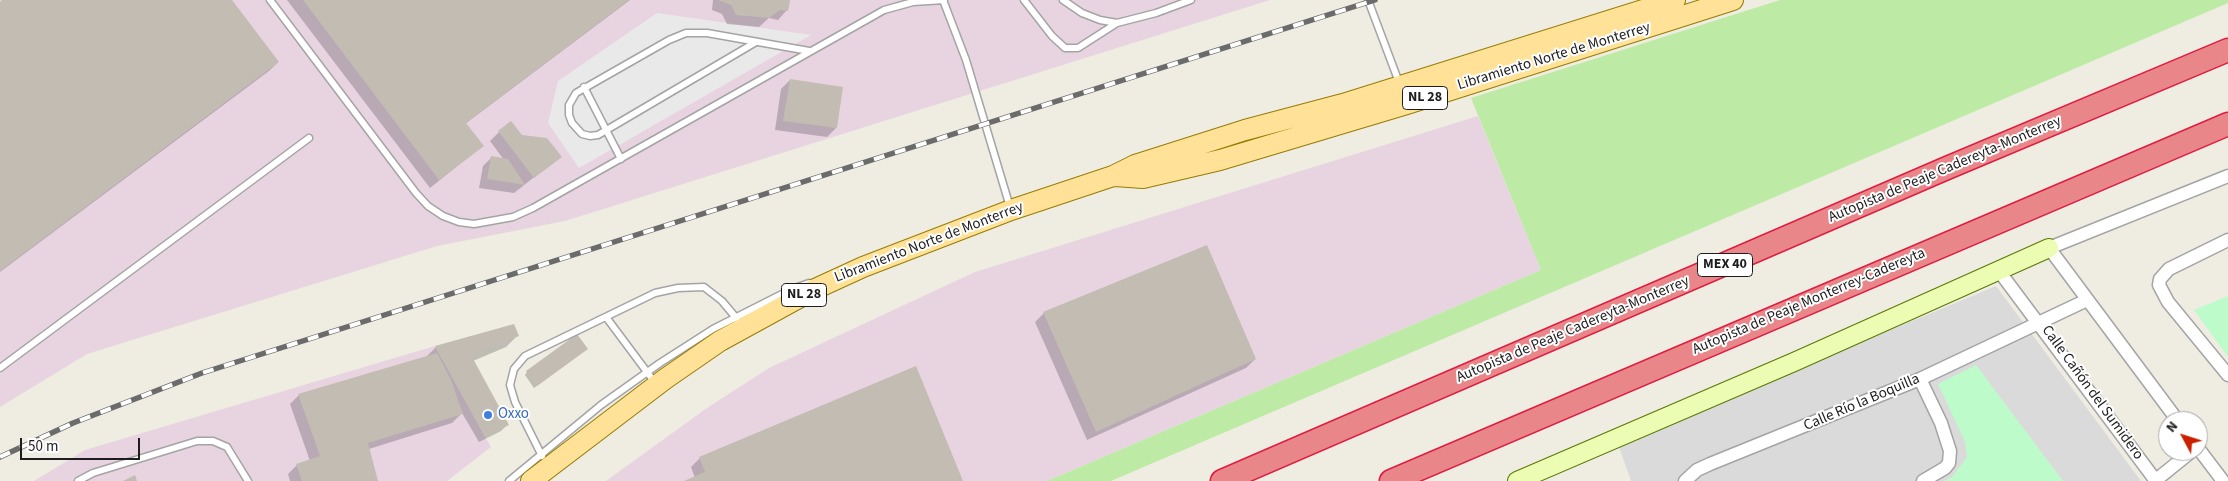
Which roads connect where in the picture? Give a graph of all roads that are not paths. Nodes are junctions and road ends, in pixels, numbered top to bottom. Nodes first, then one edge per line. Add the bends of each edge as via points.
1 (270, 0) edge
2 (944, 0) edge
3 (1024, 0) edge
4 (1063, 0) edge
5 (1191, 0) edge
6 (1368, 0) edge
7 (1675, 0) edge
8 (1734, 0) edge
9 (1117, 23) junction
10 (756, 42) junction
11 (2228, 50) edge
12 (809, 51) junction
13 (1568, 53) junction
14 (1400, 86) junction
15 (584, 87) junction
16 (2228, 124) edge
17 (606, 132) junction
18 (309, 138) dead end
19 (1264, 146) junction
20 (621, 159) junction
21 (1113, 176) junction
22 (2228, 176) edge
23 (1011, 210) junction
24 (2228, 240) edge
25 (2049, 248) junction
26 (1999, 271) junction
27 (2086, 300) junction
28 (606, 317) junction
29 (2039, 322) junction
30 (739, 323) junction
31 (0, 368) edge
32 (2228, 375) edge
33 (652, 379) junction
34 (1920, 379) junction
35 (2170, 411) edge
36 (544, 461) junction
37 (2180, 461) edge
38 (2208, 461) edge
39 (78, 481) edge
40 (248, 481) edge
41 (509, 481) edge
42 (531, 481) edge
43 (1222, 481) edge
44 (1391, 481) edge
45 (1517, 481) edge
46 (1685, 481) edge
47 (1923, 481) edge
48 (2156, 481) edge
49 (2223, 481) edge

1 - 20 lane via 404,179 428,206 443,216 474,224 513,217
2 - 12 lane via 913,2 884,10
2 - 23 lane via 966,60
3 - 9 lane via 1065,48 1089,42
4 - 9 lane via 1082,13
5 - 9 lane
6 - 14 lane
7 - 14 main road, Libramiento Norte de Monterrey / NL 28
8 - 13 main road, Libramiento Norte de Monterrey / NL 28
10 - 12 lane
10 - 15 lane via 707,33 686,33
10 - 17 lane
11 - 43 highway, Autopista de Peaje Cadereyta-Monterrey / MEX 40
12 - 20 lane
13 - 14 main road via 1524,59 1434,84
13 - 19 main road, Libramiento Norte de Monterrey / NL 28
14 - 19 main road via 1379,98
14 - 21 main road, Libramiento Norte de Monterrey / NL 28 via 1245,130 1135,165
15 - 17 lane
15 - 17 lane via 569,105 572,123 582,134 590,136
16 - 44 highway, Autopista de Peaje Monterrey-Cadereyta
17 - 20 lane
18 - 31 lane
19 - 21 main road, Libramiento Norte de Monterrey / NL 28 via 1162,175 1143,178
21 - 23 main road, Libramiento Norte de Monterrey / NL 28
22 - 25 street
23 - 30 main road, Libramiento Norte de Monterrey / NL 28 via 863,266
24 - 32 street via 2169,269 2159,285 2168,302
25 - 26 street
25 - 27 street
26 - 29 street
26 - 45 street
27 - 29 street, Calle Cañón del Sumidero
27 - 35 street
28 - 30 lane via 656,293 704,286 722,301
28 - 33 lane
28 - 36 lane via 525,356 514,369 510,385 515,402
29 - 34 street, Calle Río la Boquilla
29 - 48 street, Calle Cañón del Sumidero
30 - 33 main road, Libramiento Norte de Monterrey / NL 28 via 720,341
33 - 36 main road, Libramiento Norte de Monterrey / NL 28
34 - 46 street, Calle Río la Boquilla via 1710,464
34 - 47 street via 1950,450 1949,463 1939,473
36 - 41 lane
36 - 42 main road, Libramiento Norte de Monterrey / NL 28
37 - 48 street
38 - 49 street
39 - 40 lane via 93,473 188,444 213,441 227,447

